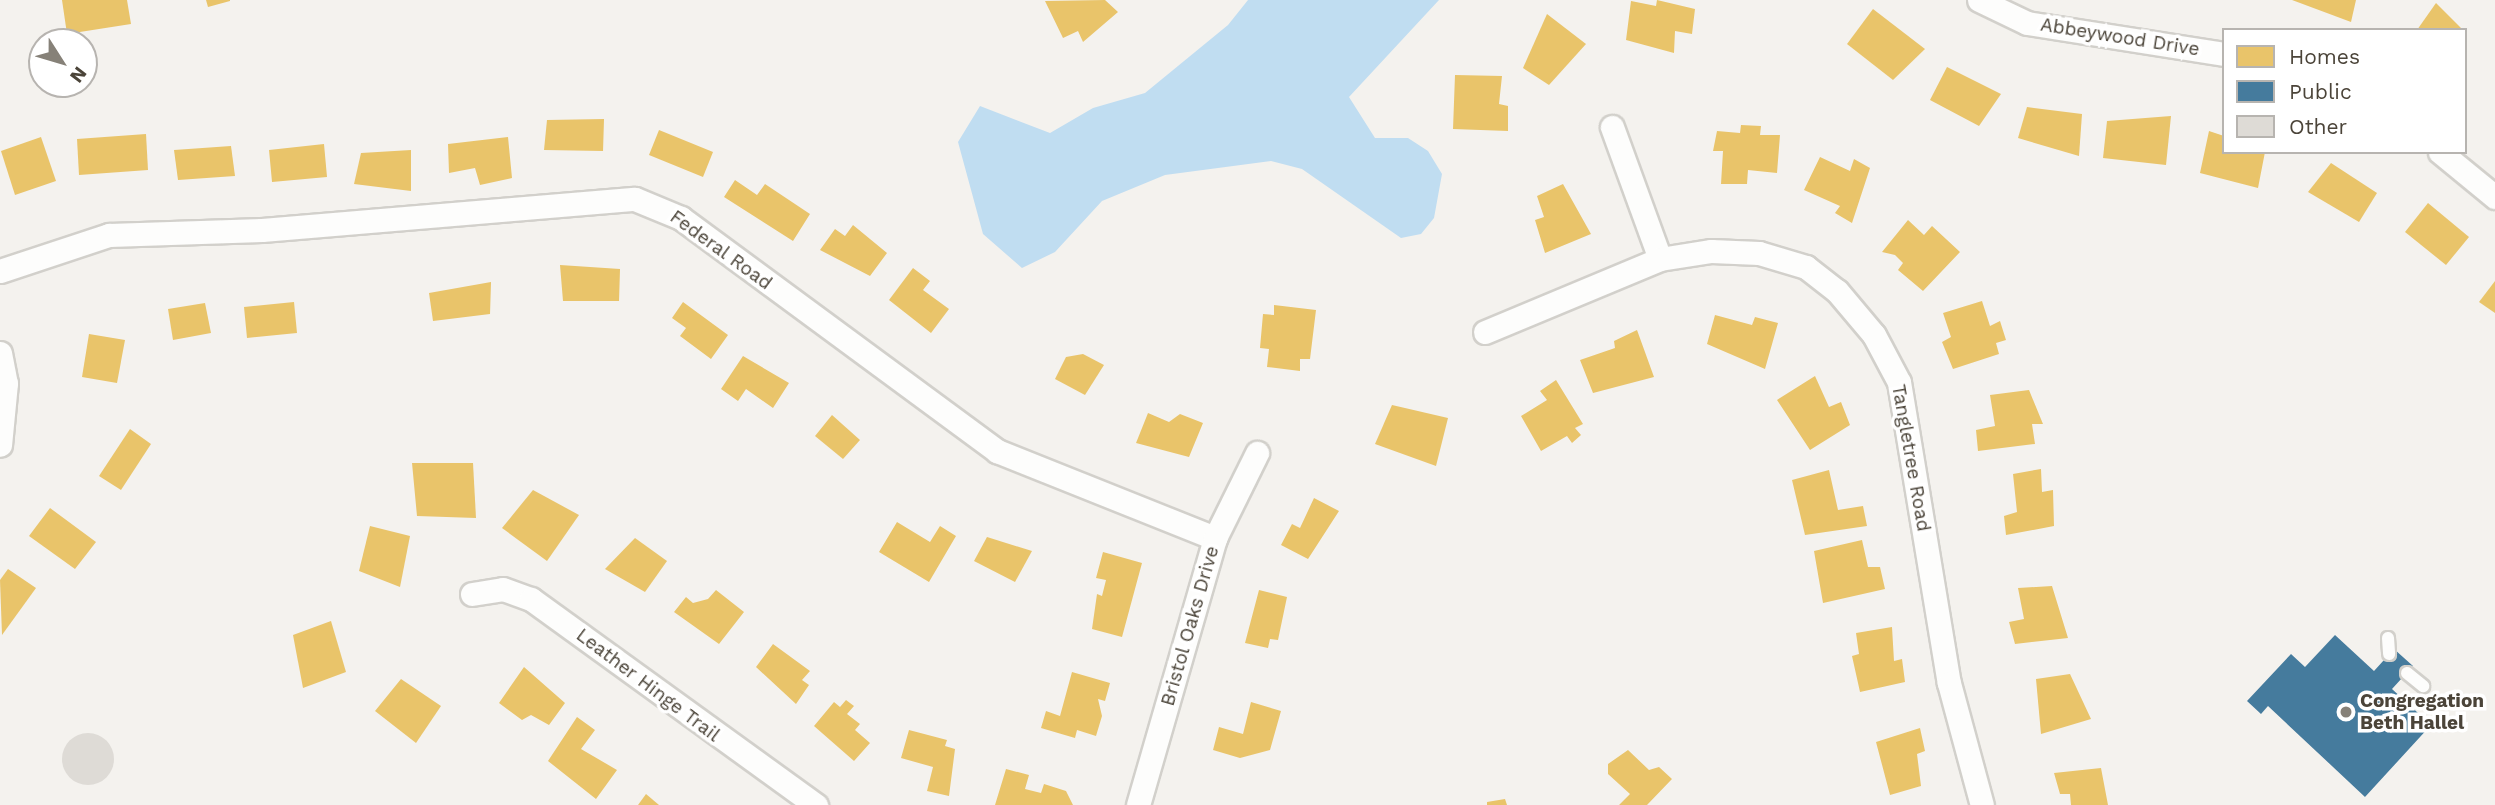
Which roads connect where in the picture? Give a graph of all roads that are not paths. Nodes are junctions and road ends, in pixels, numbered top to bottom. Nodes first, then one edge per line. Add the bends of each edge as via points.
1 (1979, 0) edge
2 (2222, 54) edge
3 (1612, 127) dead end
4 (2442, 154) edge
5 (2495, 197) edge
6 (1660, 259) junction
7 (0, 271) edge
8 (1485, 332) dead end
9 (0, 353) edge
10 (0, 445) edge
11 (1257, 453) dead end
12 (1215, 538) junction
13 (472, 594) dead end
14 (2388, 638) dead end
15 (2389, 654) dead end
16 (2407, 673) dead end
17 (2423, 686) dead end
18 (816, 805) edge
19 (1138, 805) edge
20 (1982, 805) edge

1 - 2 street, Abbeywood Drive via 2027,23
3 - 6 street
4 - 5 street
6 - 8 street, Tangletree Road
6 - 20 street, Tangletree Road via 1711,251 1759,253 1806,267 1874,335 1899,382 1949,683
7 - 12 street, Federal Road via 109,235 262,230 635,199 681,218 997,452
9 - 10 street via 6,383
11 - 12 street, Bristol Oaks Drive
12 - 19 street, Bristol Oaks Drive
13 - 18 street, Leather Hinge Trail via 503,589 531,599
14 - 15 lane
16 - 17 lane

